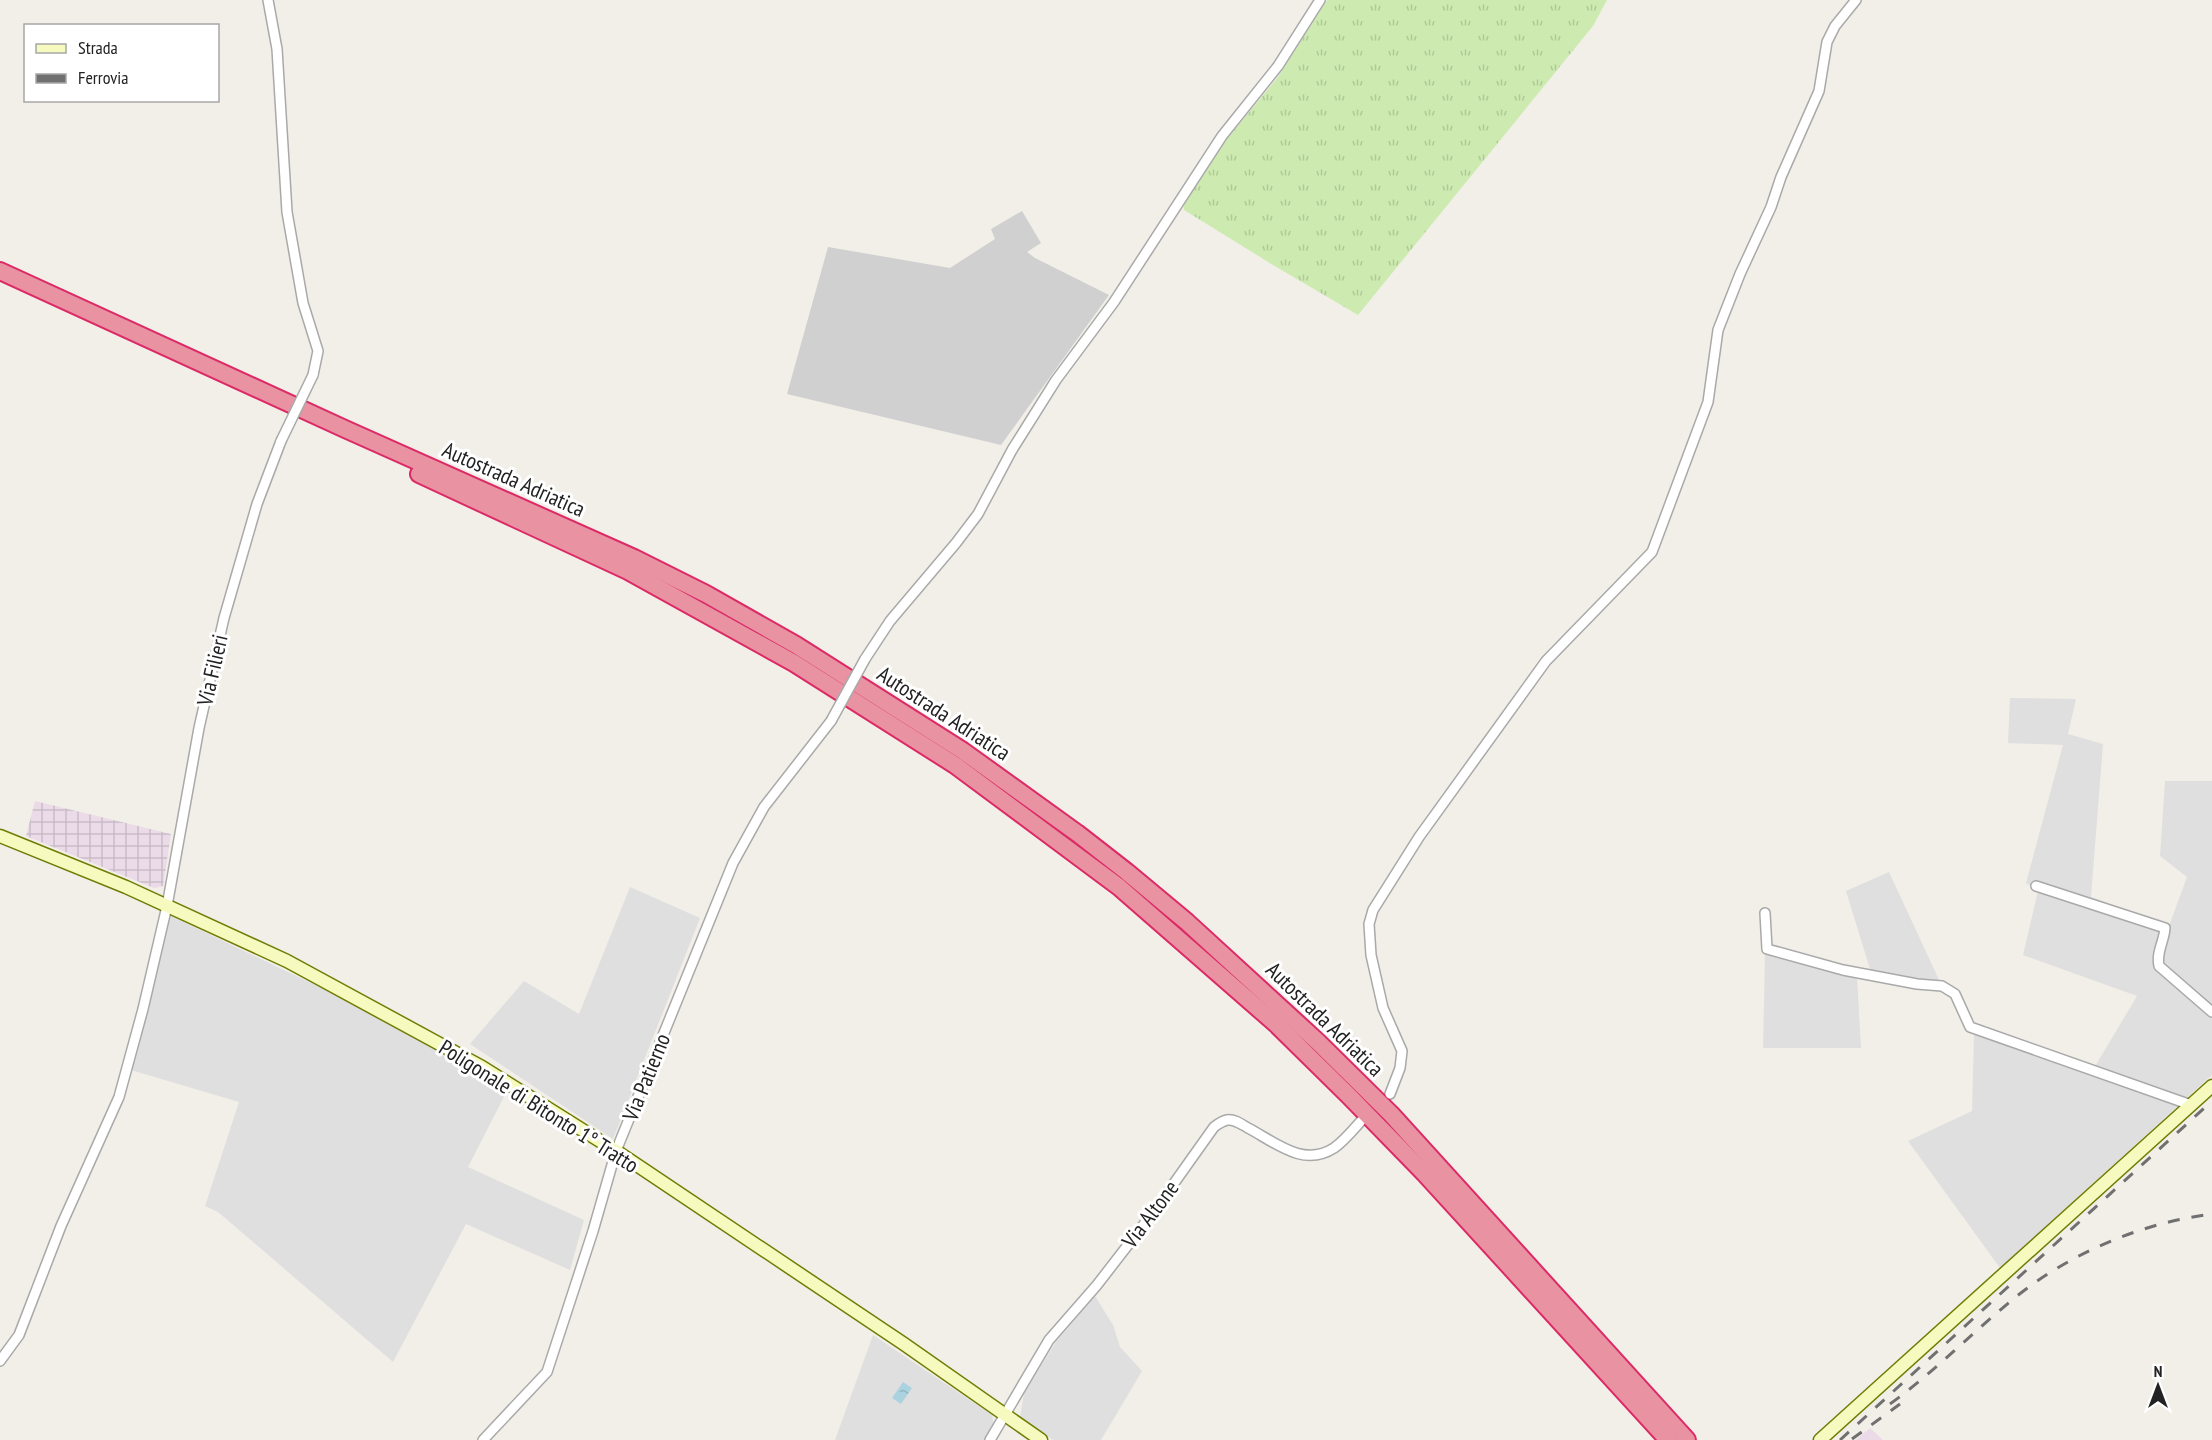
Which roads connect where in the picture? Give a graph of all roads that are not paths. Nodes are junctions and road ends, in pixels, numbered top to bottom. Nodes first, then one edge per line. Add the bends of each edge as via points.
1 (268, 0) edge
2 (1320, 0) edge
3 (1856, 0) edge
4 (0, 271) edge
5 (0, 283) edge
6 (0, 836) edge
7 (2036, 885) dead end
8 (167, 906) junction
9 (1765, 913) dead end
10 (2212, 1012) edge
11 (2212, 1086) edge
12 (1390, 1094) dead end
13 (2191, 1105) junction
14 (1361, 1121) dead end
15 (615, 1151) junction
16 (0, 1361) edge
17 (1004, 1414) junction
18 (483, 1440) edge
19 (990, 1440) edge
20 (1041, 1440) edge
21 (1668, 1440) edge
22 (1688, 1440) edge
23 (1820, 1440) edge

1 - 8 street, Via Filieri, bridge via 277,49 287,212 303,303 318,351 314,375 257,504 224,618
2 - 15 street, Via Patierno, bridge via 1278,66 1222,136 1114,302 1056,380 978,514 890,621 831,721 764,807 733,863
3 - 12 street via 1827,42 1819,91 1718,330 1708,402 1652,552 1545,661 1419,837 1373,910 1369,924 1371,955 1383,1008 1402,1051
4 - 22 highway, Autostrada Adriatica via 634,558 795,645 963,751 1127,872 1318,1042 1391,1114
5 - 21 highway, Autostrada Adriatica via 628,571 794,663 955,765 1119,887 1276,1024 1425,1174
6 - 8 main road, Poligonale di Bitonto 1° Tratto
7 - 10 street via 2165,928 2157,956 2159,966
8 - 15 main road, Poligonale di Bitonto 1° Tratto via 287,961 482,1067
8 - 16 street, Via Filieri via 119,1096 19,1335
9 - 13 street via 1767,949 1843,970 1942,986 1955,994 1970,1027
11 - 13 main road
13 - 23 main road
14 - 17 street, Via Altone via 1335,1147 1310,1156 1288,1151 1236,1121 1224,1120 1214,1127 1155,1210 1049,1340
15 - 17 main road, Poligonale di Bitonto 1° Tratto
15 - 18 street, Via Patierno via 547,1372
17 - 19 street, Via Altone
17 - 20 main road, Poligonale di Bitonto 1° Tratto

